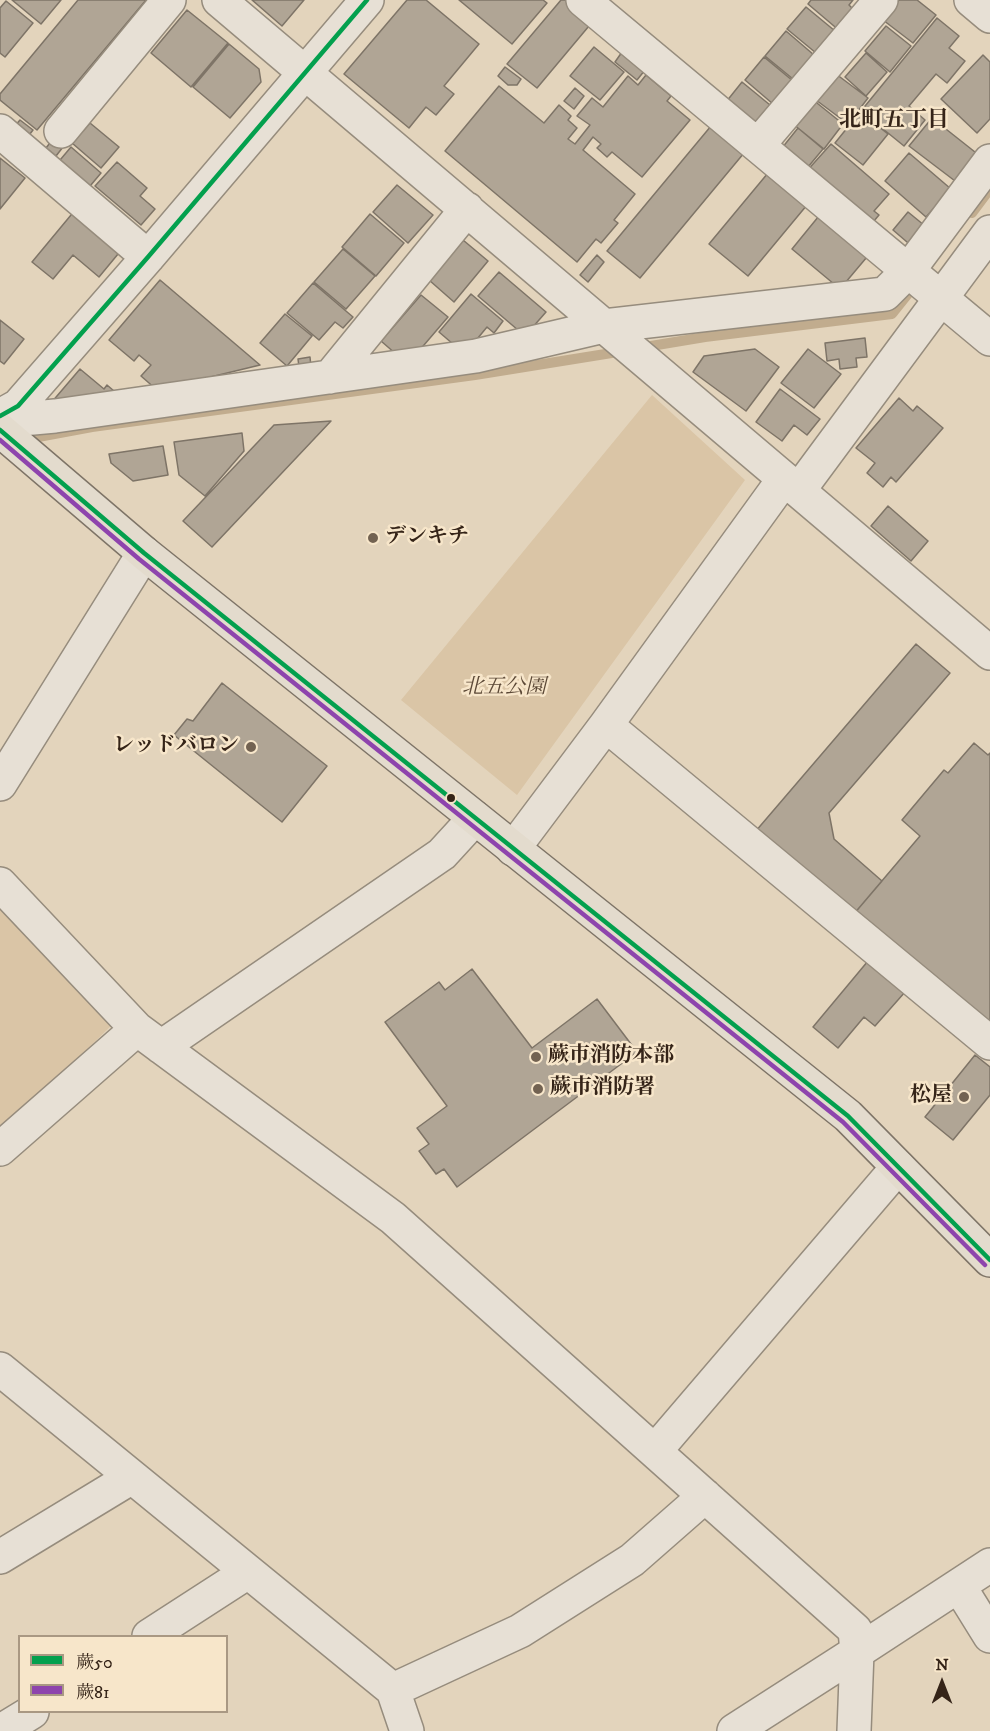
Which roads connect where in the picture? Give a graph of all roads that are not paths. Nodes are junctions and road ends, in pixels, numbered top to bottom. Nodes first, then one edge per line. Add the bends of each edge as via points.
1 (169, 0) edge
2 (219, 0) edge
3 (367, 0) edge
4 (584, 0) edge
5 (880, 0) edge
6 (971, 0) edge
7 (990, 16) edge
8 (306, 72) junction
9 (61, 131) dead end
10 (0, 132) edge
11 (758, 145) junction
12 (990, 161) edge
13 (467, 209) junction
14 (990, 232) edge
15 (148, 257) junction
16 (923, 283) junction
17 (610, 331) junction
18 (990, 339) edge
19 (330, 377) junction
20 (0, 416) edge
21 (0, 421) edge
22 (0, 430) edge
23 (791, 484) junction
24 (144, 553) junction
25 (990, 654) edge
26 (606, 725) junction
27 (0, 784) edge
28 (475, 818) junction
29 (513, 849) junction
30 (0, 884) edge
31 (149, 1038) junction
32 (990, 1043) edge
33 (0, 1149) edge
34 (898, 1167) junction
35 (990, 1260) edge
36 (0, 1369) edge
37 (655, 1451) junction
38 (132, 1477) junction
39 (705, 1496) junction
40 (0, 1557) edge
41 (990, 1565) edge
42 (248, 1572) junction
43 (958, 1586) junction
44 (151, 1635) edge
45 (990, 1636) edge
46 (856, 1641) junction
47 (393, 1690) junction
48 (30, 1713) edge
49 (1, 1731) edge
50 (407, 1731) edge
51 (734, 1731) edge
52 (854, 1731) edge

1 - 9 street
2 - 8 street
3 - 8 street
4 - 11 street
5 - 11 street
6 - 7 street
8 - 13 street
8 - 15 street
10 - 15 street
11 - 16 street
12 - 16 street
13 - 17 street
13 - 19 street
14 - 16 street
15 - 20 street via 18,406
16 - 17 street via 885,294
16 - 18 street
16 - 23 street
17 - 19 street
17 - 23 street
19 - 21 street
22 - 24 highway
23 - 25 street
23 - 26 street
24 - 27 street
24 - 28 highway
26 - 29 street
26 - 32 street
28 - 29 highway
28 - 31 street via 442,854
29 - 34 highway via 848,1116
30 - 31 street
31 - 33 street
31 - 37 street via 393,1218
34 - 35 highway
34 - 37 street
36 - 38 street
37 - 39 street
38 - 40 street
38 - 42 street
39 - 46 street
39 - 47 street via 632,1560 520,1631
41 - 43 street
42 - 44 street
42 - 47 street
43 - 45 street
43 - 46 street
46 - 51 street
46 - 52 street
47 - 50 street
48 - 49 street

